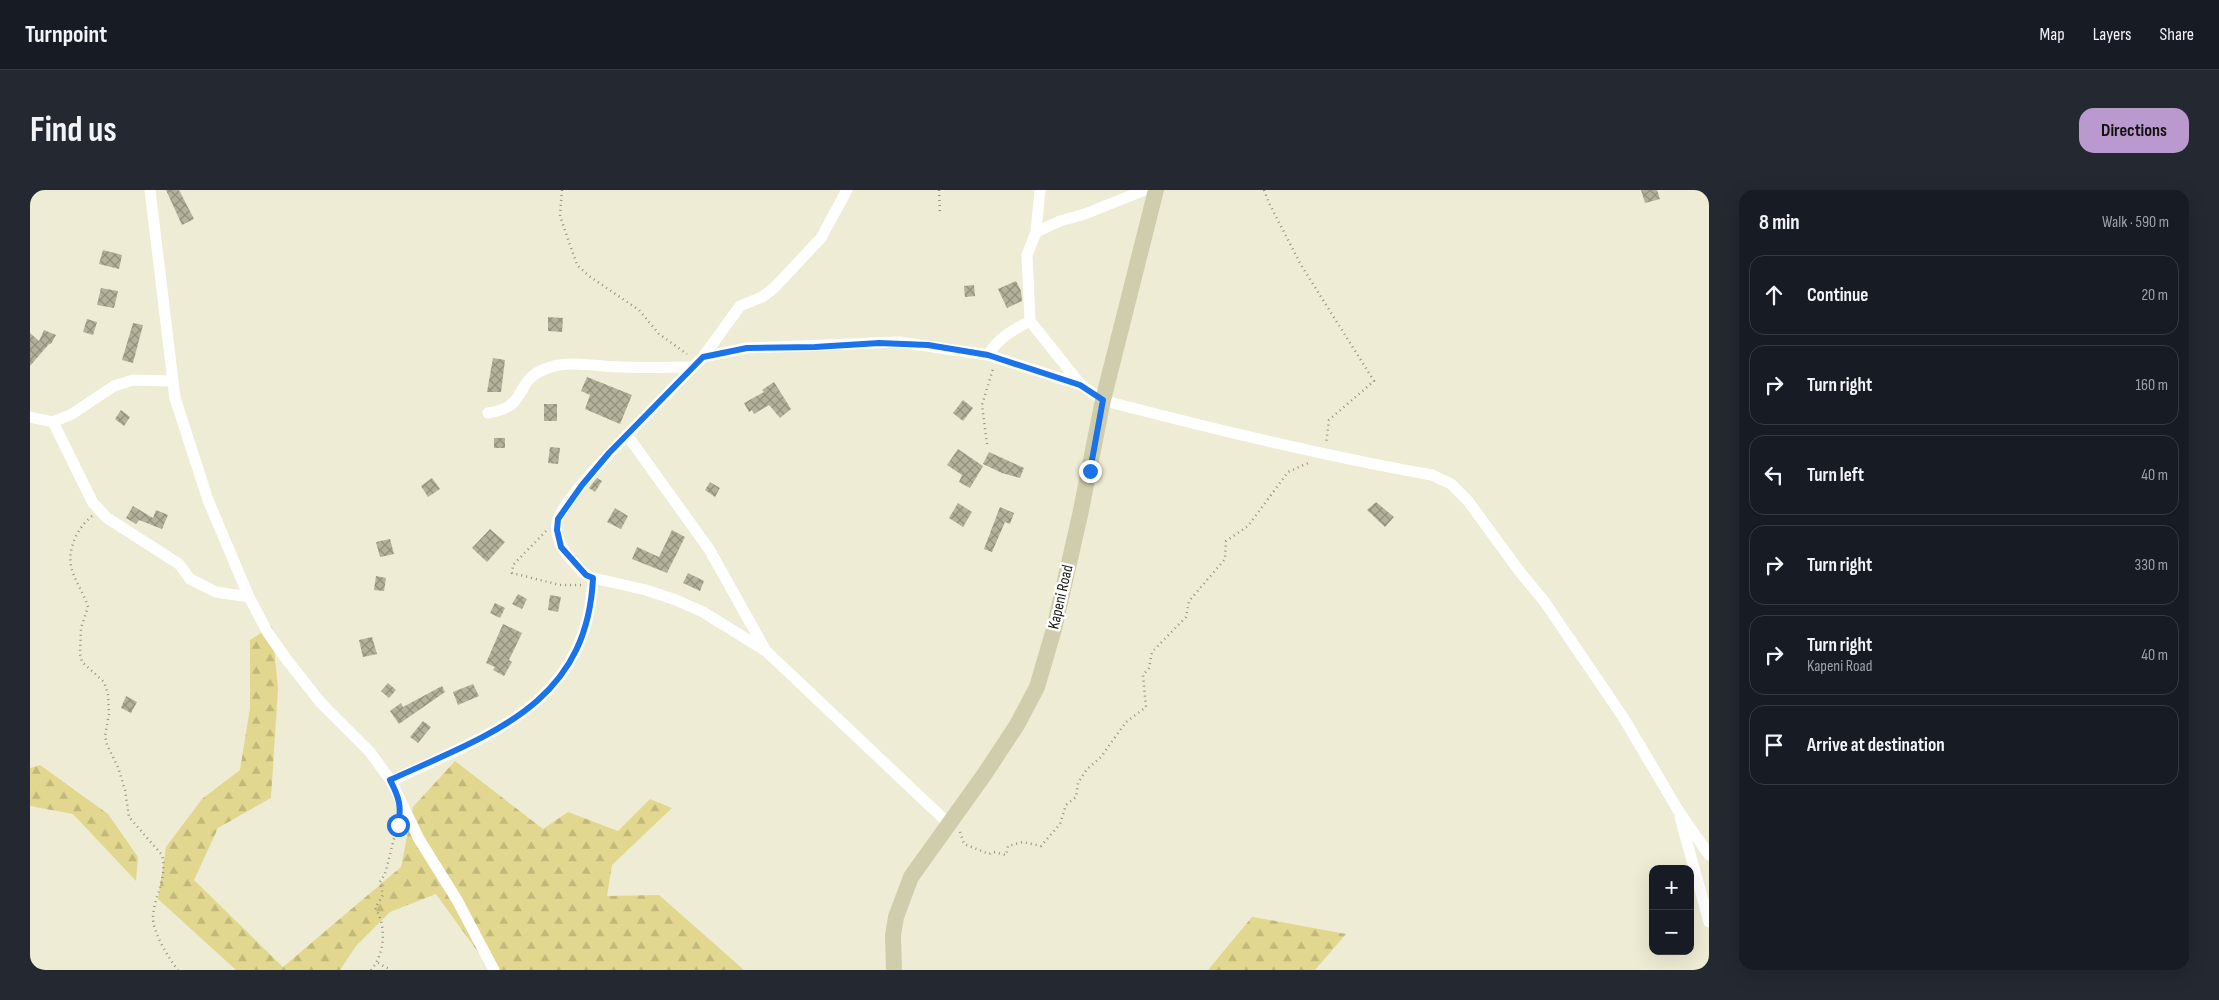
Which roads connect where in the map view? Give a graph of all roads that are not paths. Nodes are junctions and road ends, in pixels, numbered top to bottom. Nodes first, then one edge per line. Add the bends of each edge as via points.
1 (150, 190) edge
2 (847, 190) edge
3 (1040, 190) edge
4 (1145, 190) edge
5 (1156, 190) edge
6 (1036, 232) junction
7 (1030, 321) junction
8 (993, 357) junction
9 (698, 362) junction
10 (172, 381) junction
11 (1080, 385) junction
12 (1103, 400) junction
13 (488, 413) dead end
14 (30, 417) edge
15 (53, 422) junction
16 (627, 435) junction
17 (591, 577) junction
18 (249, 597) junction
19 (766, 651) junction
20 (390, 780) junction
21 (1678, 810) junction
22 (948, 823) junction
23 (1709, 855) edge
24 (1709, 922) edge
25 (494, 970) edge
26 (894, 970) edge

1 - 10 street
2 - 9 street via 821,238 774,288 740,306
3 - 6 street
4 - 6 street
5 - 12 main road, Kapeni Road
6 - 7 street via 1027,255
7 - 8 street via 993,346
7 - 11 street
8 - 9 street via 899,342 747,348
8 - 11 street
9 - 13 street via 620,368 551,367 530,377 514,404
9 - 16 street
10 - 15 street via 133,380 114,386 72,414
10 - 18 street via 208,500
11 - 12 street
12 - 21 street via 1325,456 1432,475 1451,484 1468,501 1567,633 1628,724
12 - 22 main road, Kapeni Road via 1054,629 1037,686 1006,742
14 - 15 street
15 - 18 street via 93,503 102,513 179,564 190,579 216,592
16 - 17 street via 582,485 558,519 561,547
16 - 19 street via 709,549
17 - 19 street via 676,600 703,612
17 - 20 street via 590,614 582,636 569,663 545,695 526,712 494,730
18 - 20 street via 287,660 321,703 370,752
19 - 22 street
20 - 25 street via 419,839
21 - 23 street
21 - 24 street
22 - 26 main road, Kapeni Road via 906,889 893,936

